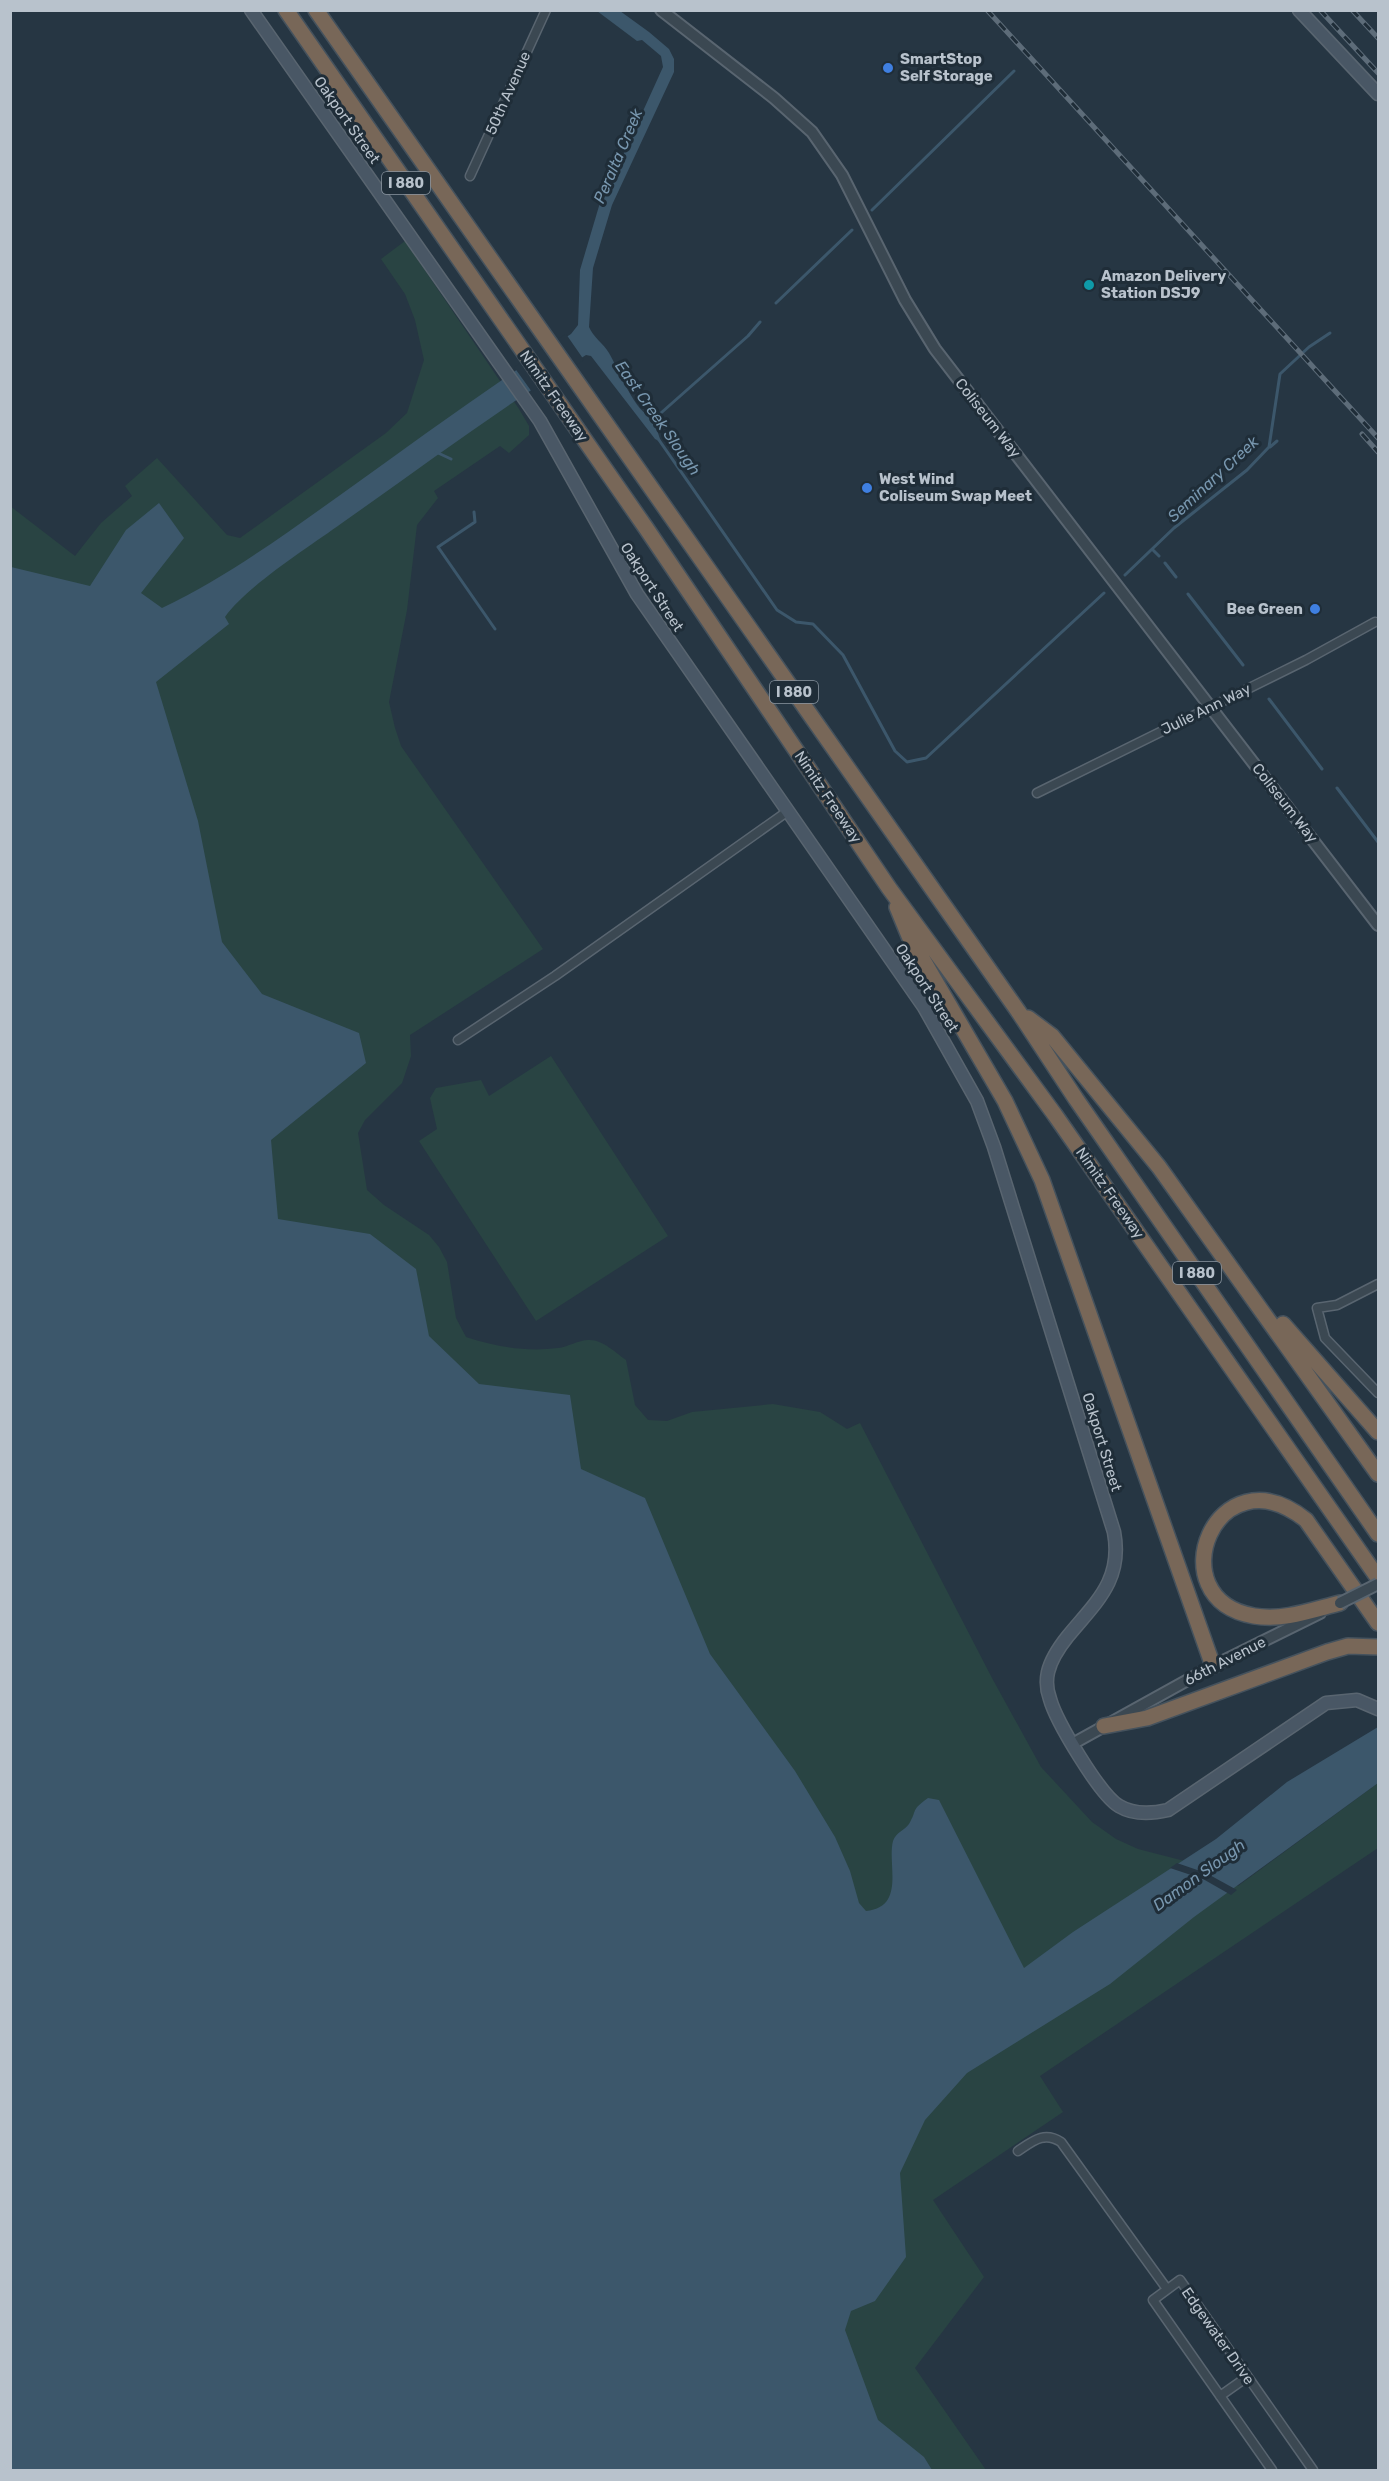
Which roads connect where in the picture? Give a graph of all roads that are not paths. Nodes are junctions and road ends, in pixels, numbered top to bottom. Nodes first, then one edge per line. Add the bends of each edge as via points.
1 (251, 10) edge
2 (286, 10) edge
3 (316, 10) edge
4 (546, 10) edge
5 (661, 10) edge
6 (1299, 10) edge
7 (1378, 94) edge
8 (470, 177) dead end
9 (1375, 622) dead end
10 (1210, 708) junction
11 (1037, 794) dead end
12 (788, 811) junction
13 (889, 888) junction
14 (1378, 925) edge
15 (1018, 1011) junction
16 (458, 1040) dead end
17 (1378, 1284) edge
18 (1253, 1295) junction
19 (1378, 1393) edge
20 (1378, 1432) edge
21 (1378, 1474) edge
22 (1378, 1534) edge
23 (1378, 1578) edge
24 (1378, 1584) edge
25 (1340, 1603) junction
26 (1378, 1623) edge
27 (1378, 1647) edge
28 (1213, 1666) junction
29 (1378, 1709) edge
30 (1104, 1726) junction
31 (1074, 1743) junction
32 (1018, 2151) dead end
33 (1167, 2289) junction
34 (1247, 2377) junction
35 (1220, 2396) junction
36 (1272, 2470) edge
37 (1313, 2470) edge

1 - 12 main road, Oakport Street via 561,453 637,594
2 - 13 highway, Nimitz Freeway / I 880
3 - 15 highway, Nimitz Freeway / I 880
4 - 8 street, 50th Avenue
5 - 10 street, Coliseum Way via 812,132 842,175 905,300 935,349
6 - 7 main road
9 - 10 street, Julie Ann Way
10 - 11 street, Julie Ann Way
10 - 14 street, Coliseum Way
12 - 16 street
12 - 31 main road, Oakport Street via 924,1007 977,1101 1114,1532 1116,1563 1112,1578 1063,1642 1048,1671 1056,1716
13 - 23 highway, Nimitz Freeway / I 880 via 1055,1114
13 - 28 highway via 909,936 1005,1101 1042,1180
15 - 18 highway via 1052,1036 1159,1167
15 - 22 highway, Nimitz Freeway / I 880
17 - 19 street via 1337,1305 1317,1308 1325,1338
18 - 20 highway
18 - 21 highway
24 - 25 street, 66th Avenue, bridge
25 - 26 highway via 1289,1616 1255,1616 1237,1611 1215,1594 1206,1578 1205,1539 1217,1519 1250,1501 1269,1500 1290,1507 1306,1520
25 - 28 street, 66th Avenue
27 - 30 highway via 1348,1646 1327,1652 1147,1718
28 - 30 street, 66th Avenue
29 - 31 main road, Oakport Street via 1357,1700 1326,1703 1185,1801 1151,1814 1119,1806 1106,1796
30 - 31 street, 66th Avenue
32 - 33 street via 1046,2136 1061,2142
33 - 34 street, Edgewater Drive via 1180,2280
33 - 35 street, Edgewater Drive via 1153,2300
34 - 35 street
34 - 37 street, Edgewater Drive
35 - 36 street, Edgewater Drive

